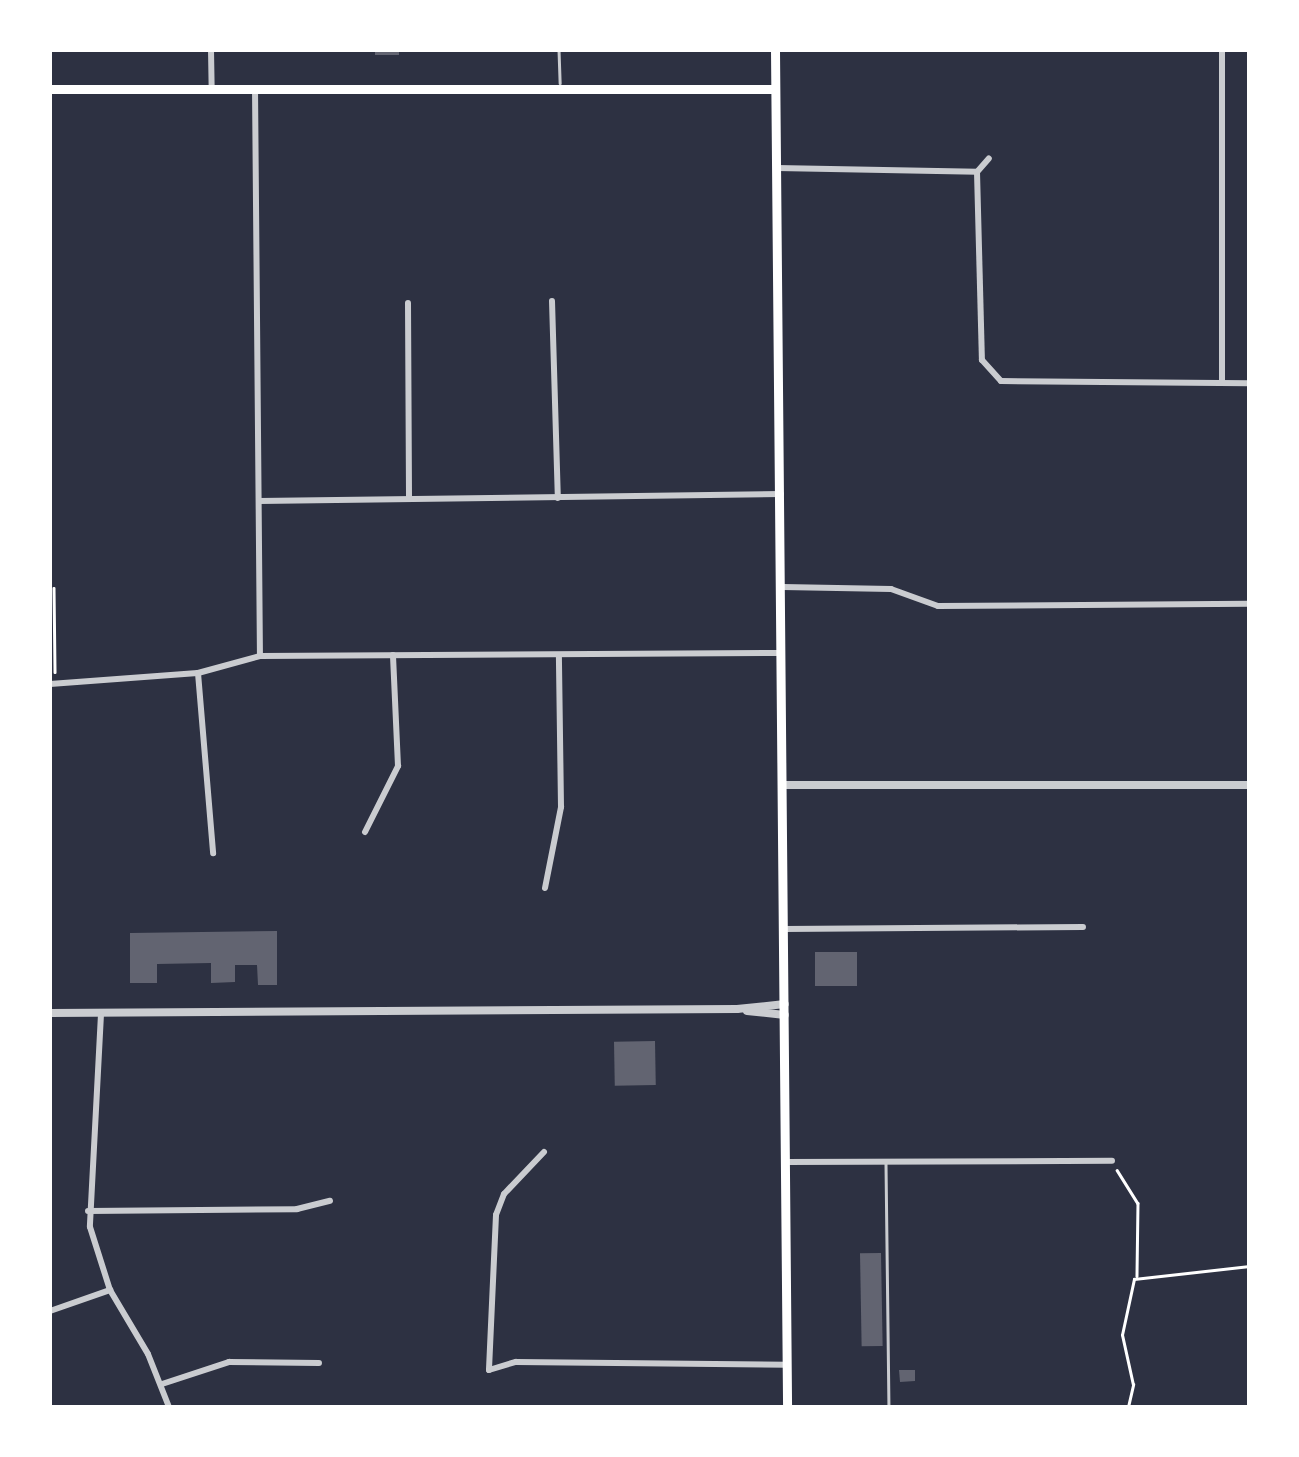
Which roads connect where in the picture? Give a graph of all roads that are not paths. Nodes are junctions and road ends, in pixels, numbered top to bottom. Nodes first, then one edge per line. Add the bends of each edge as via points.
1 (211, 50) edge
2 (560, 50) edge
3 (775, 50) edge
4 (1222, 50) edge
5 (212, 88) junction
6 (255, 88) junction
7 (560, 88) junction
8 (776, 88) junction
9 (50, 89) edge
10 (990, 158) dead end
11 (777, 168) junction
12 (977, 172) junction
13 (552, 301) dead end
14 (408, 304) dead end
15 (1222, 382) junction
16 (1249, 382) edge
17 (781, 494) junction
18 (558, 498) junction
19 (409, 499) junction
20 (259, 500) junction
21 (782, 587) junction
22 (1249, 604) edge
23 (782, 653) junction
24 (393, 655) junction
25 (260, 656) junction
26 (559, 657) junction
27 (198, 674) junction
28 (52, 683) edge
29 (783, 785) junction
30 (1249, 785) edge
31 (365, 832) dead end
32 (213, 852) dead end
33 (545, 888) dead end
34 (1083, 927) dead end
35 (784, 929) junction
36 (785, 1004) junction
37 (737, 1010) junction
38 (50, 1014) edge
39 (101, 1014) junction
40 (785, 1015) junction
41 (544, 1152) dead end
42 (1112, 1161) road end
43 (786, 1162) junction
44 (886, 1162) junction
45 (330, 1201) dead end
46 (88, 1211) junction
47 (110, 1290) junction
48 (50, 1312) edge
49 (320, 1363) dead end
50 (787, 1365) junction
51 (162, 1384) junction
52 (169, 1407) edge
53 (787, 1407) edge
54 (889, 1407) edge

1 - 5 street
2 - 7 lane
3 - 8 main road
4 - 15 street
5 - 6 main road
5 - 9 main road
6 - 7 main road
6 - 20 street
7 - 8 main road
8 - 11 main road
10 - 12 street
11 - 12 street
11 - 17 main road
12 - 15 street via 980,340 988,373 1021,385
13 - 18 street
14 - 19 street
15 - 16 street
17 - 18 street
17 - 21 main road
18 - 19 street
19 - 20 street
20 - 25 street
21 - 22 street via 890,589 938,606
21 - 23 main road
23 - 26 street
23 - 29 main road
24 - 25 street
24 - 26 street
24 - 31 street via 398,766
25 - 27 street
26 - 33 street via 562,806
27 - 28 street
27 - 32 street
29 - 30 street
29 - 35 main road
34 - 35 street
35 - 36 main road
36 - 37 street
36 - 40 main road
37 - 39 street
37 - 40 street
38 - 39 street
39 - 46 street
40 - 43 main road
41 - 50 street via 504,1194 490,1238 489,1370 516,1362
42 - 44 street
43 - 44 street
43 - 50 main road
44 - 54 lane
45 - 46 street via 296,1209
46 - 47 street
47 - 48 street
47 - 51 street
49 - 51 street via 228,1362
50 - 53 main road
51 - 52 street

